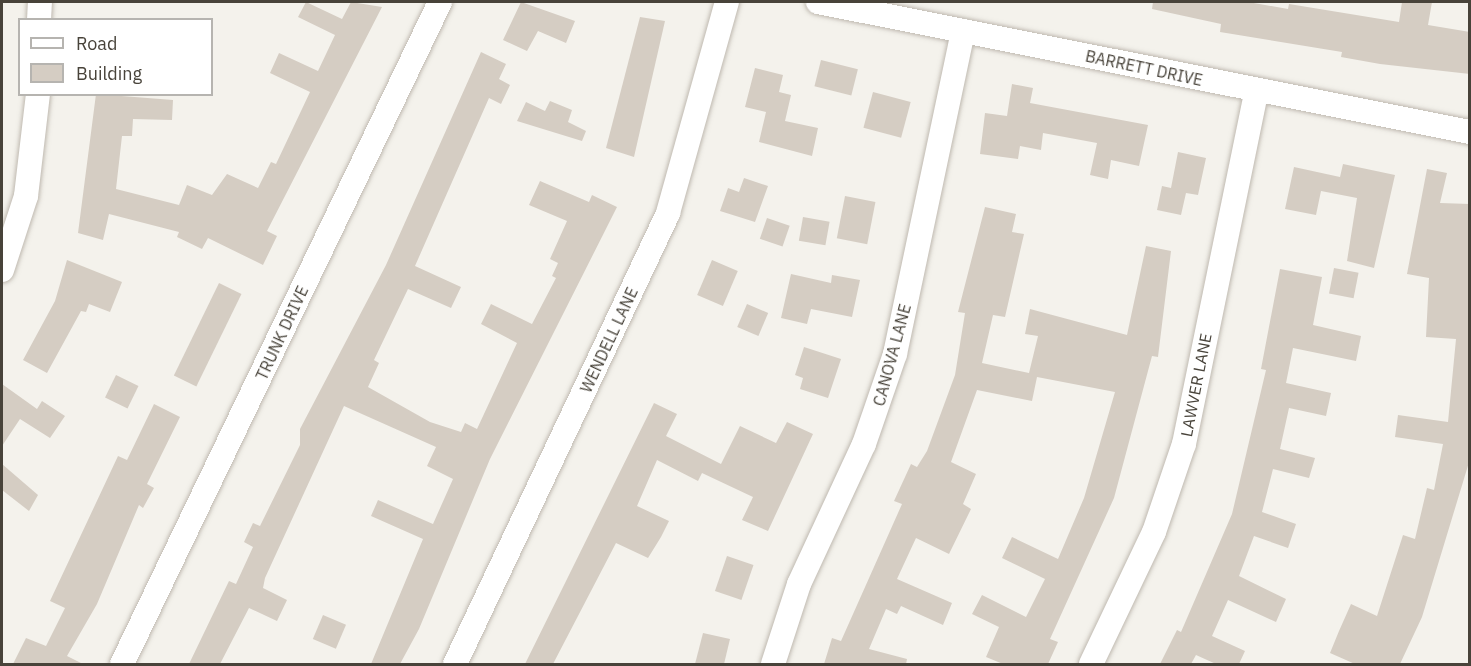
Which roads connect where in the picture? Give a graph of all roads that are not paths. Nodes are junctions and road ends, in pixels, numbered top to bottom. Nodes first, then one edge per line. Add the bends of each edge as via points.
1 (40, 2) edge
2 (440, 2) edge
3 (727, 2) edge
4 (818, 2) edge
5 (39, 18) edge
6 (963, 31) junction
7 (1256, 92) junction
8 (38, 96) edge
9 (1470, 132) edge
10 (2, 270) edge
11 (122, 664) edge
12 (455, 664) edge
13 (773, 664) edge
14 (1091, 664) edge

1 - 5 street
2 - 11 street, TRUNK DRIVE
3 - 12 street, WENDELL LANE via 668,213
4 - 6 street, BARRETT DRIVE
6 - 7 street, BARRETT DRIVE
6 - 13 street, CANOVA LANE via 895,354 864,444 799,584
7 - 9 street, BARRETT DRIVE
7 - 14 street, LAWVER LANE via 1184,444 1154,532
8 - 10 street via 26,196

